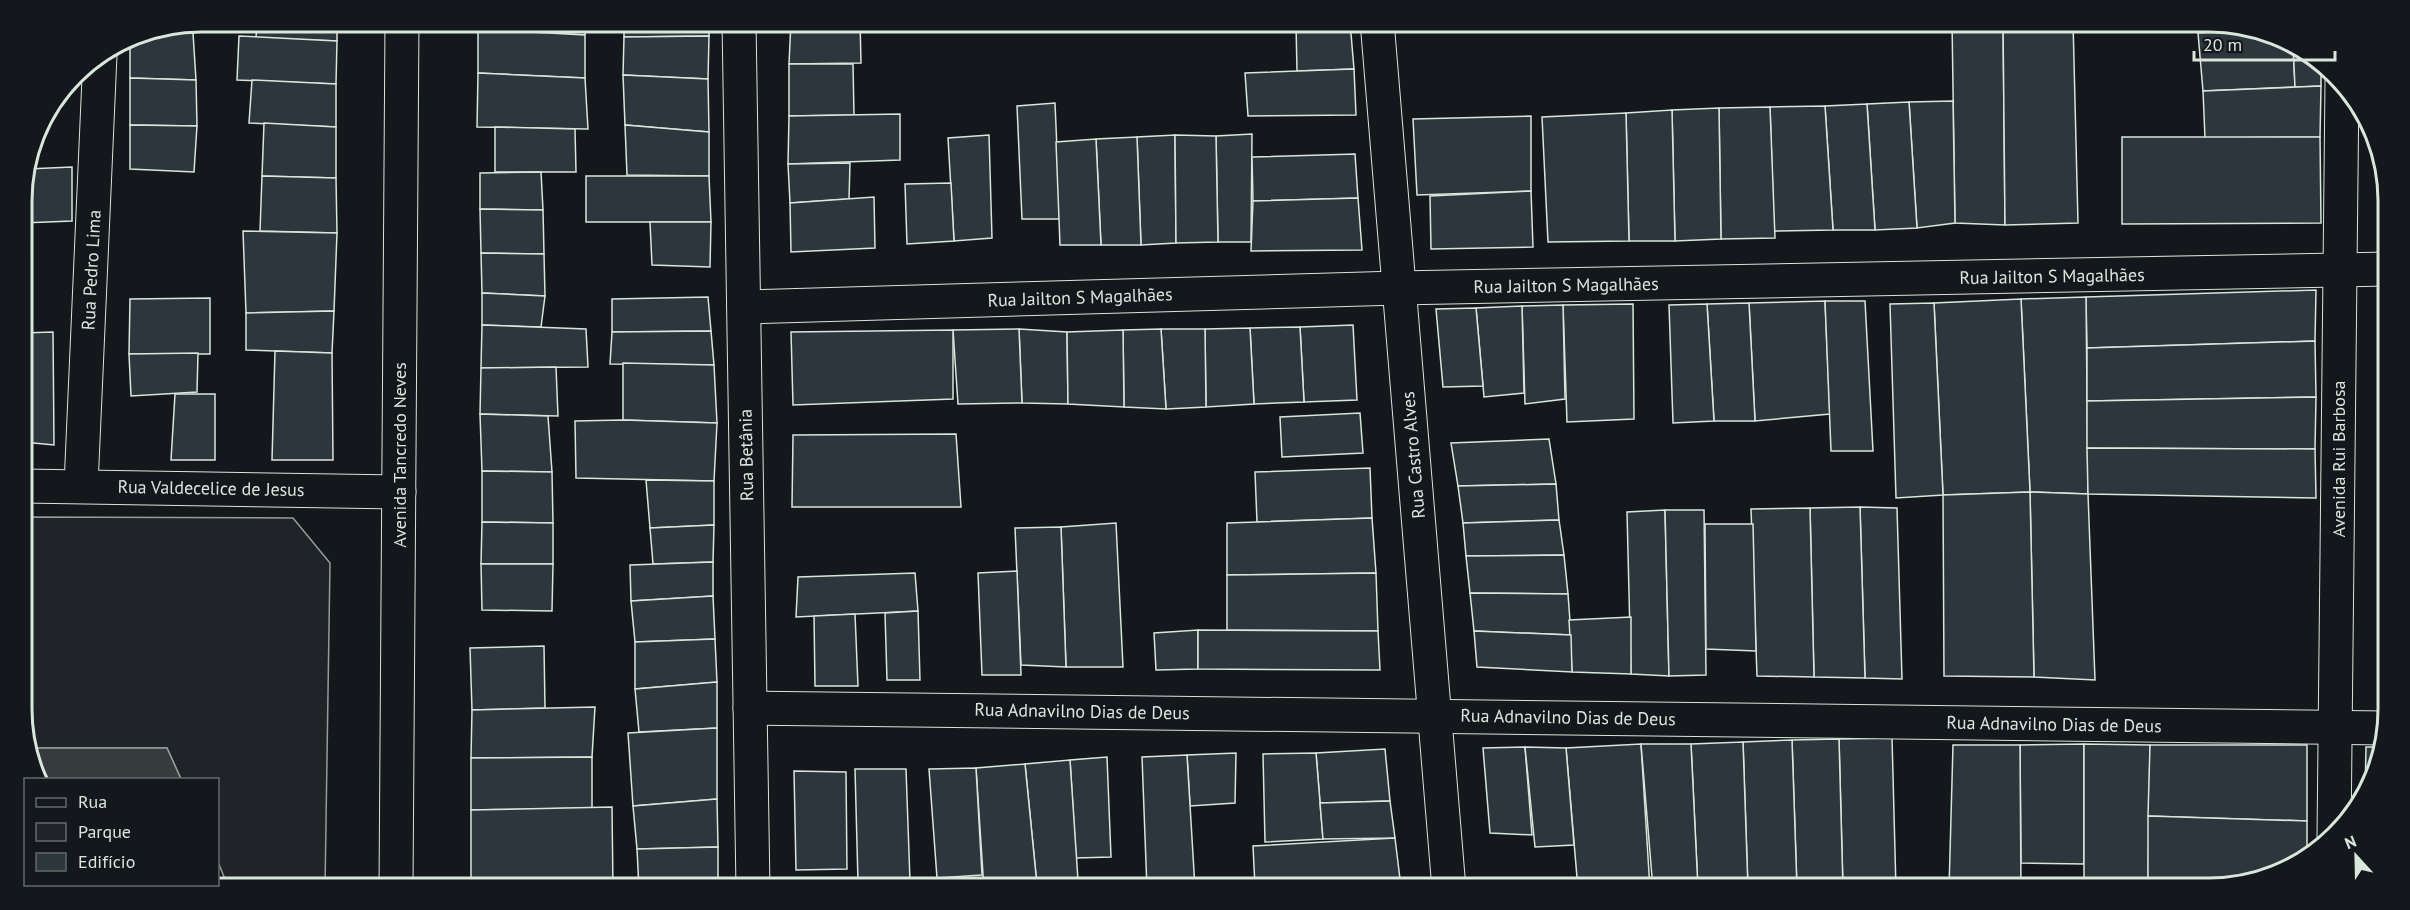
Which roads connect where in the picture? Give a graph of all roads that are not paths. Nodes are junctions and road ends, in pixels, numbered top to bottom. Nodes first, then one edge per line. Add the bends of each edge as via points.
1 (402, 32) edge
2 (739, 32) edge
3 (1378, 32) edge
4 (100, 66) edge
5 (2342, 97) edge
6 (2378, 269) edge
7 (2340, 270) junction
8 (1398, 288) junction
9 (744, 307) junction
10 (32, 486) edge
11 (81, 486) junction
12 (399, 492) junction
13 (750, 708) junction
14 (1436, 715) junction
15 (2337, 728) junction
16 (2377, 728) edge
17 (2334, 822) edge
18 (396, 878) edge
19 (753, 878) edge
20 (1448, 878) edge

1 - 12 street, Avenida Tancredo Neves
2 - 9 street, Rua Betânia
3 - 8 street, Rua Castro Alves
4 - 11 street, Rua Pedro Lima
5 - 7 street, Avenida Rui Barbosa
6 - 7 street, Rua Jailton S Magalhães
7 - 8 street, Rua Jailton S Magalhães
7 - 15 street, Avenida Rui Barbosa
8 - 9 street, Rua Jailton S Magalhães
8 - 14 street, Rua Castro Alves
9 - 13 street, Rua Betânia
10 - 11 street, Rua Valdecelice de Jesus
11 - 12 street, Rua Valdecelice de Jesus
12 - 18 street, Avenida Tancredo Neves
13 - 14 street, Rua Adnavilno Dias de Deus
13 - 19 street, Rua Betânia
14 - 15 street, Rua Adnavilno Dias de Deus
14 - 20 street, Rua Castro Alves
15 - 16 street, Rua Adnavilno Dias de Deus
15 - 17 street, Avenida Rui Barbosa

